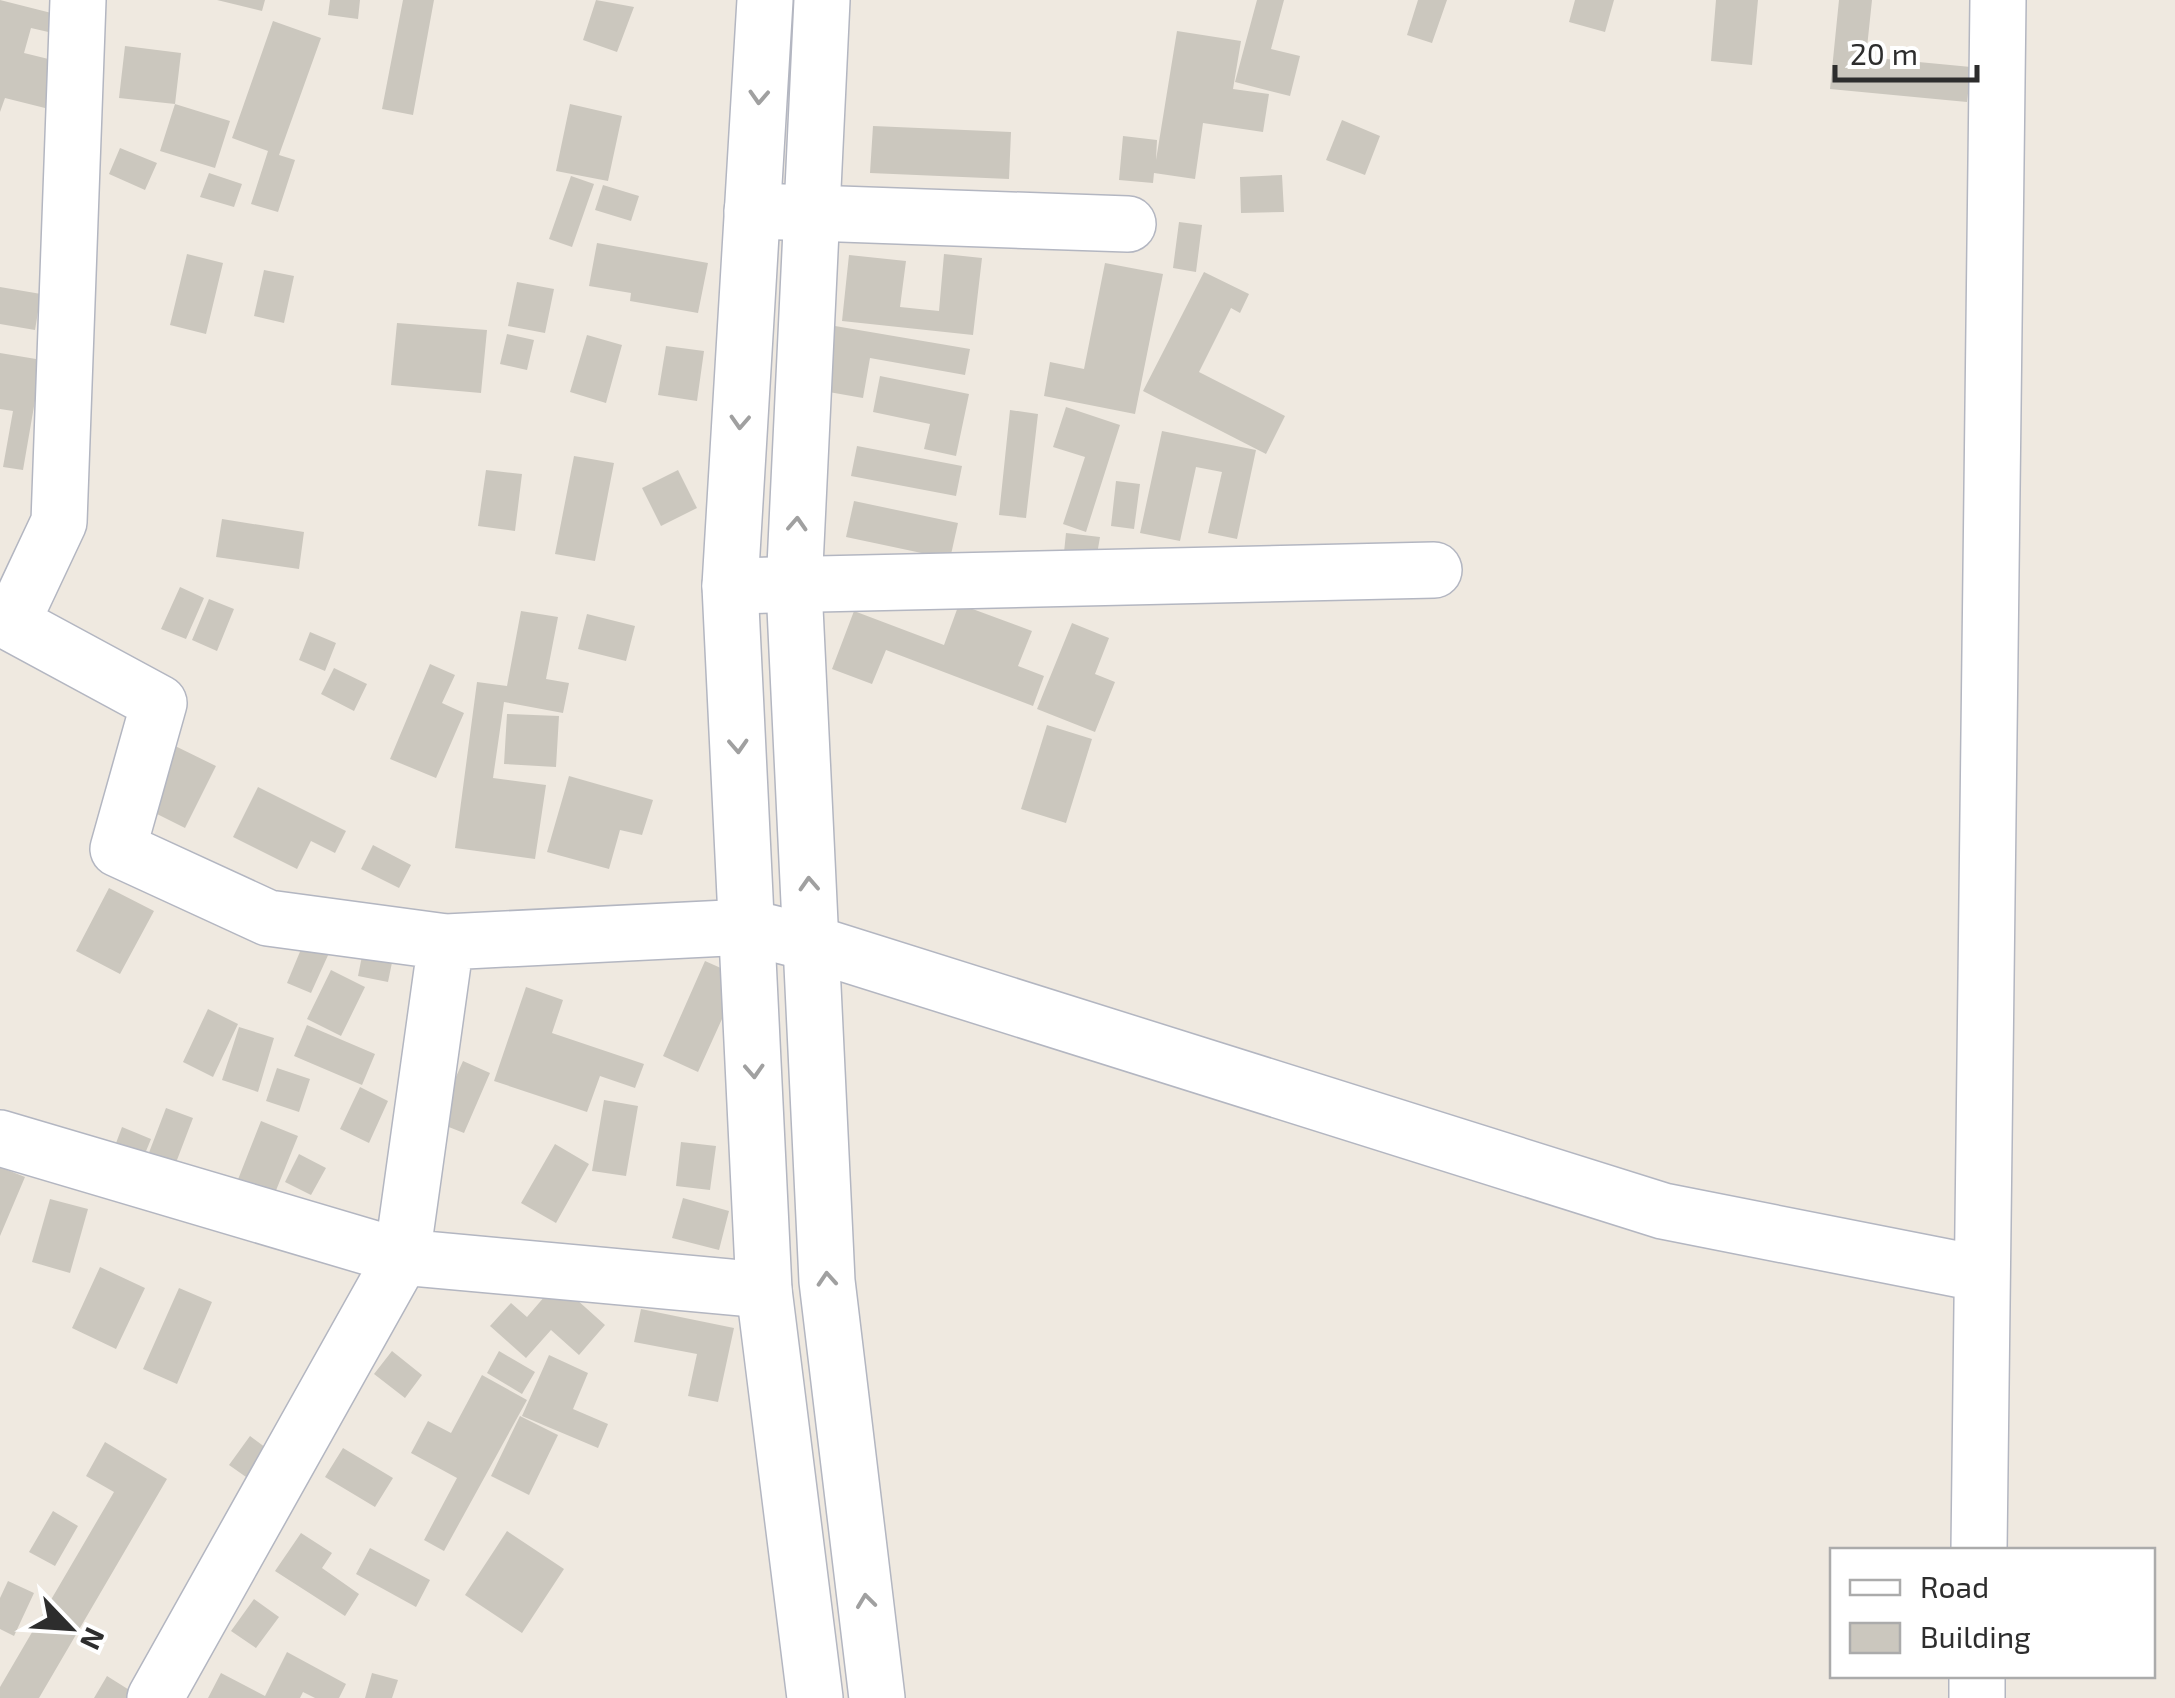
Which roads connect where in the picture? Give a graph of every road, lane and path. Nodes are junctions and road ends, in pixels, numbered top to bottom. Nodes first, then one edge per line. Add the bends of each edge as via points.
1 (78, 0) edge
2 (765, 0) edge
3 (822, 0) edge
4 (1998, 0) edge
5 (752, 211) junction
6 (812, 212) junction
7 (1128, 224) dead end
8 (1434, 570) dead end
9 (730, 586) junction
10 (794, 587) junction
11 (6, 619) edge
12 (747, 927) junction
13 (446, 942) junction
14 (812, 943) junction
15 (0, 1138) edge
16 (402, 1258) junction
17 (1982, 1274) junction
18 (764, 1290) junction
19 (1978, 1548) edge
20 (155, 1698) edge
21 (816, 1698) edge
22 (877, 1698) edge

1 - 11 street via 59,522
2 -> 5 street
3 - 6 street
4 - 17 street
5 - 6 street
5 -> 9 street
6 - 7 street
10 -> 6 street
8 - 10 street
9 - 10 street
9 -> 12 street
14 -> 10 street
11 - 13 street via 159,702 118,849 268,918
12 - 13 street
12 - 14 street
12 -> 18 street
13 - 16 street
14 - 17 street via 1663,1210
22 -> 14 street via 826,1281
15 - 16 street
16 - 18 street
16 - 20 street
17 - 19 street
18 - 21 street

